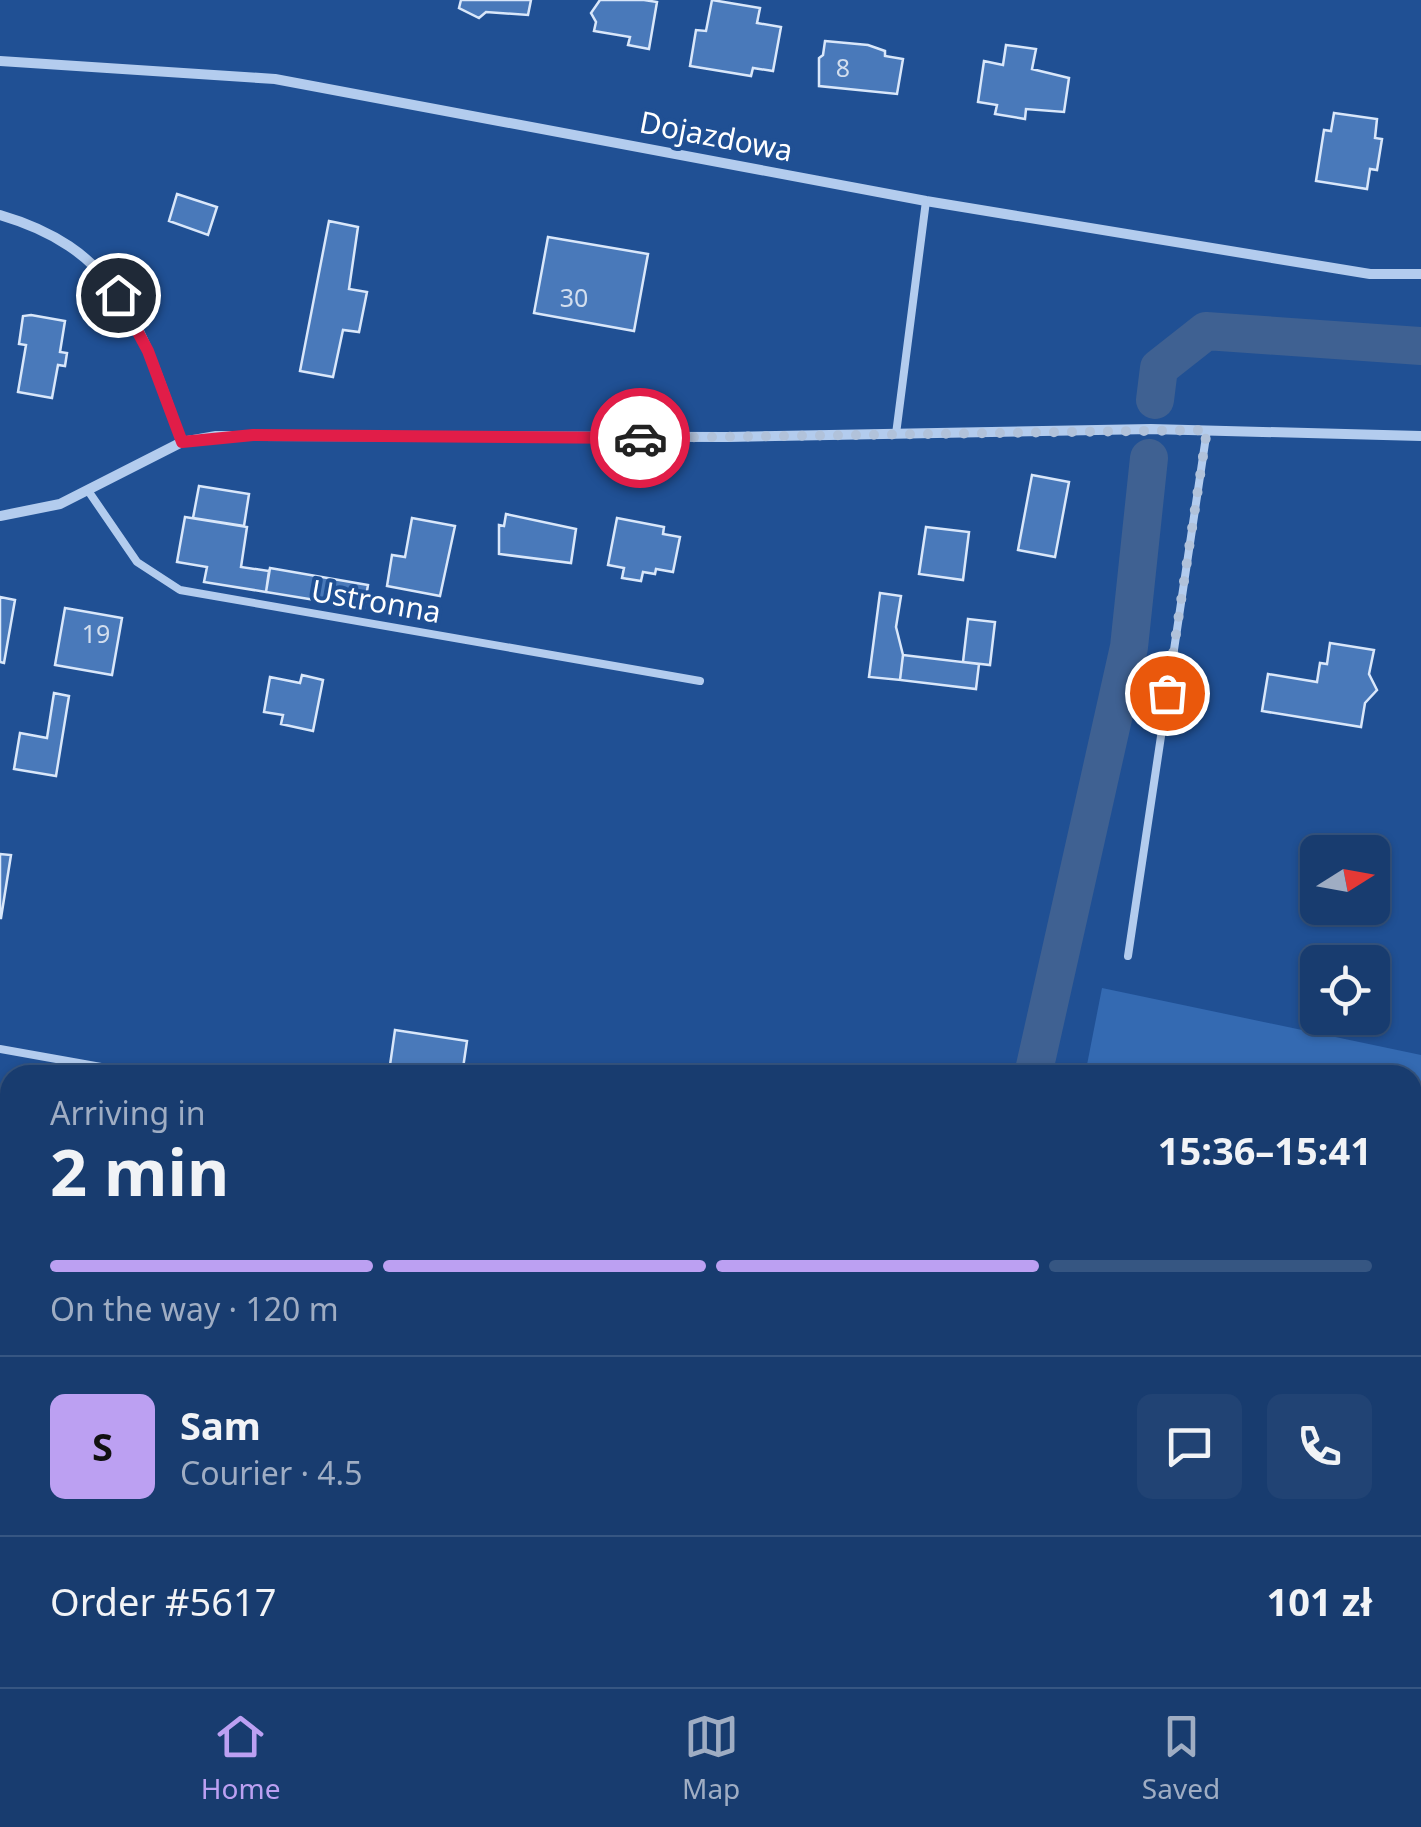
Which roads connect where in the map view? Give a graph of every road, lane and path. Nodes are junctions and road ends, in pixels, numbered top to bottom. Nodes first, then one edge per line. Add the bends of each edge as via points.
1 (0, 62) edge
2 (926, 202) junction
3 (0, 215) edge
4 (1421, 274) edge
5 (1207, 430) junction
6 (896, 434) junction
7 (1421, 436) edge
8 (182, 442) junction
9 (89, 492) junction
10 (0, 516) edge
11 (700, 681) dead end
12 (1128, 956) dead end
13 (0, 1048) edge
14 (92, 1065) edge

1 - 2 street, Dojazdowa via 275,79
2 - 4 street, Dojazdowa via 1370,274
2 - 6 lane
3 - 8 street via 41,227 105,275 148,351
5 - 6 street
5 - 7 street
5 - 12 lane
6 - 8 street via 253,435
8 - 9 street
9 - 10 street
9 - 11 lane, Ustronna via 136,562 180,590
13 - 14 lane

